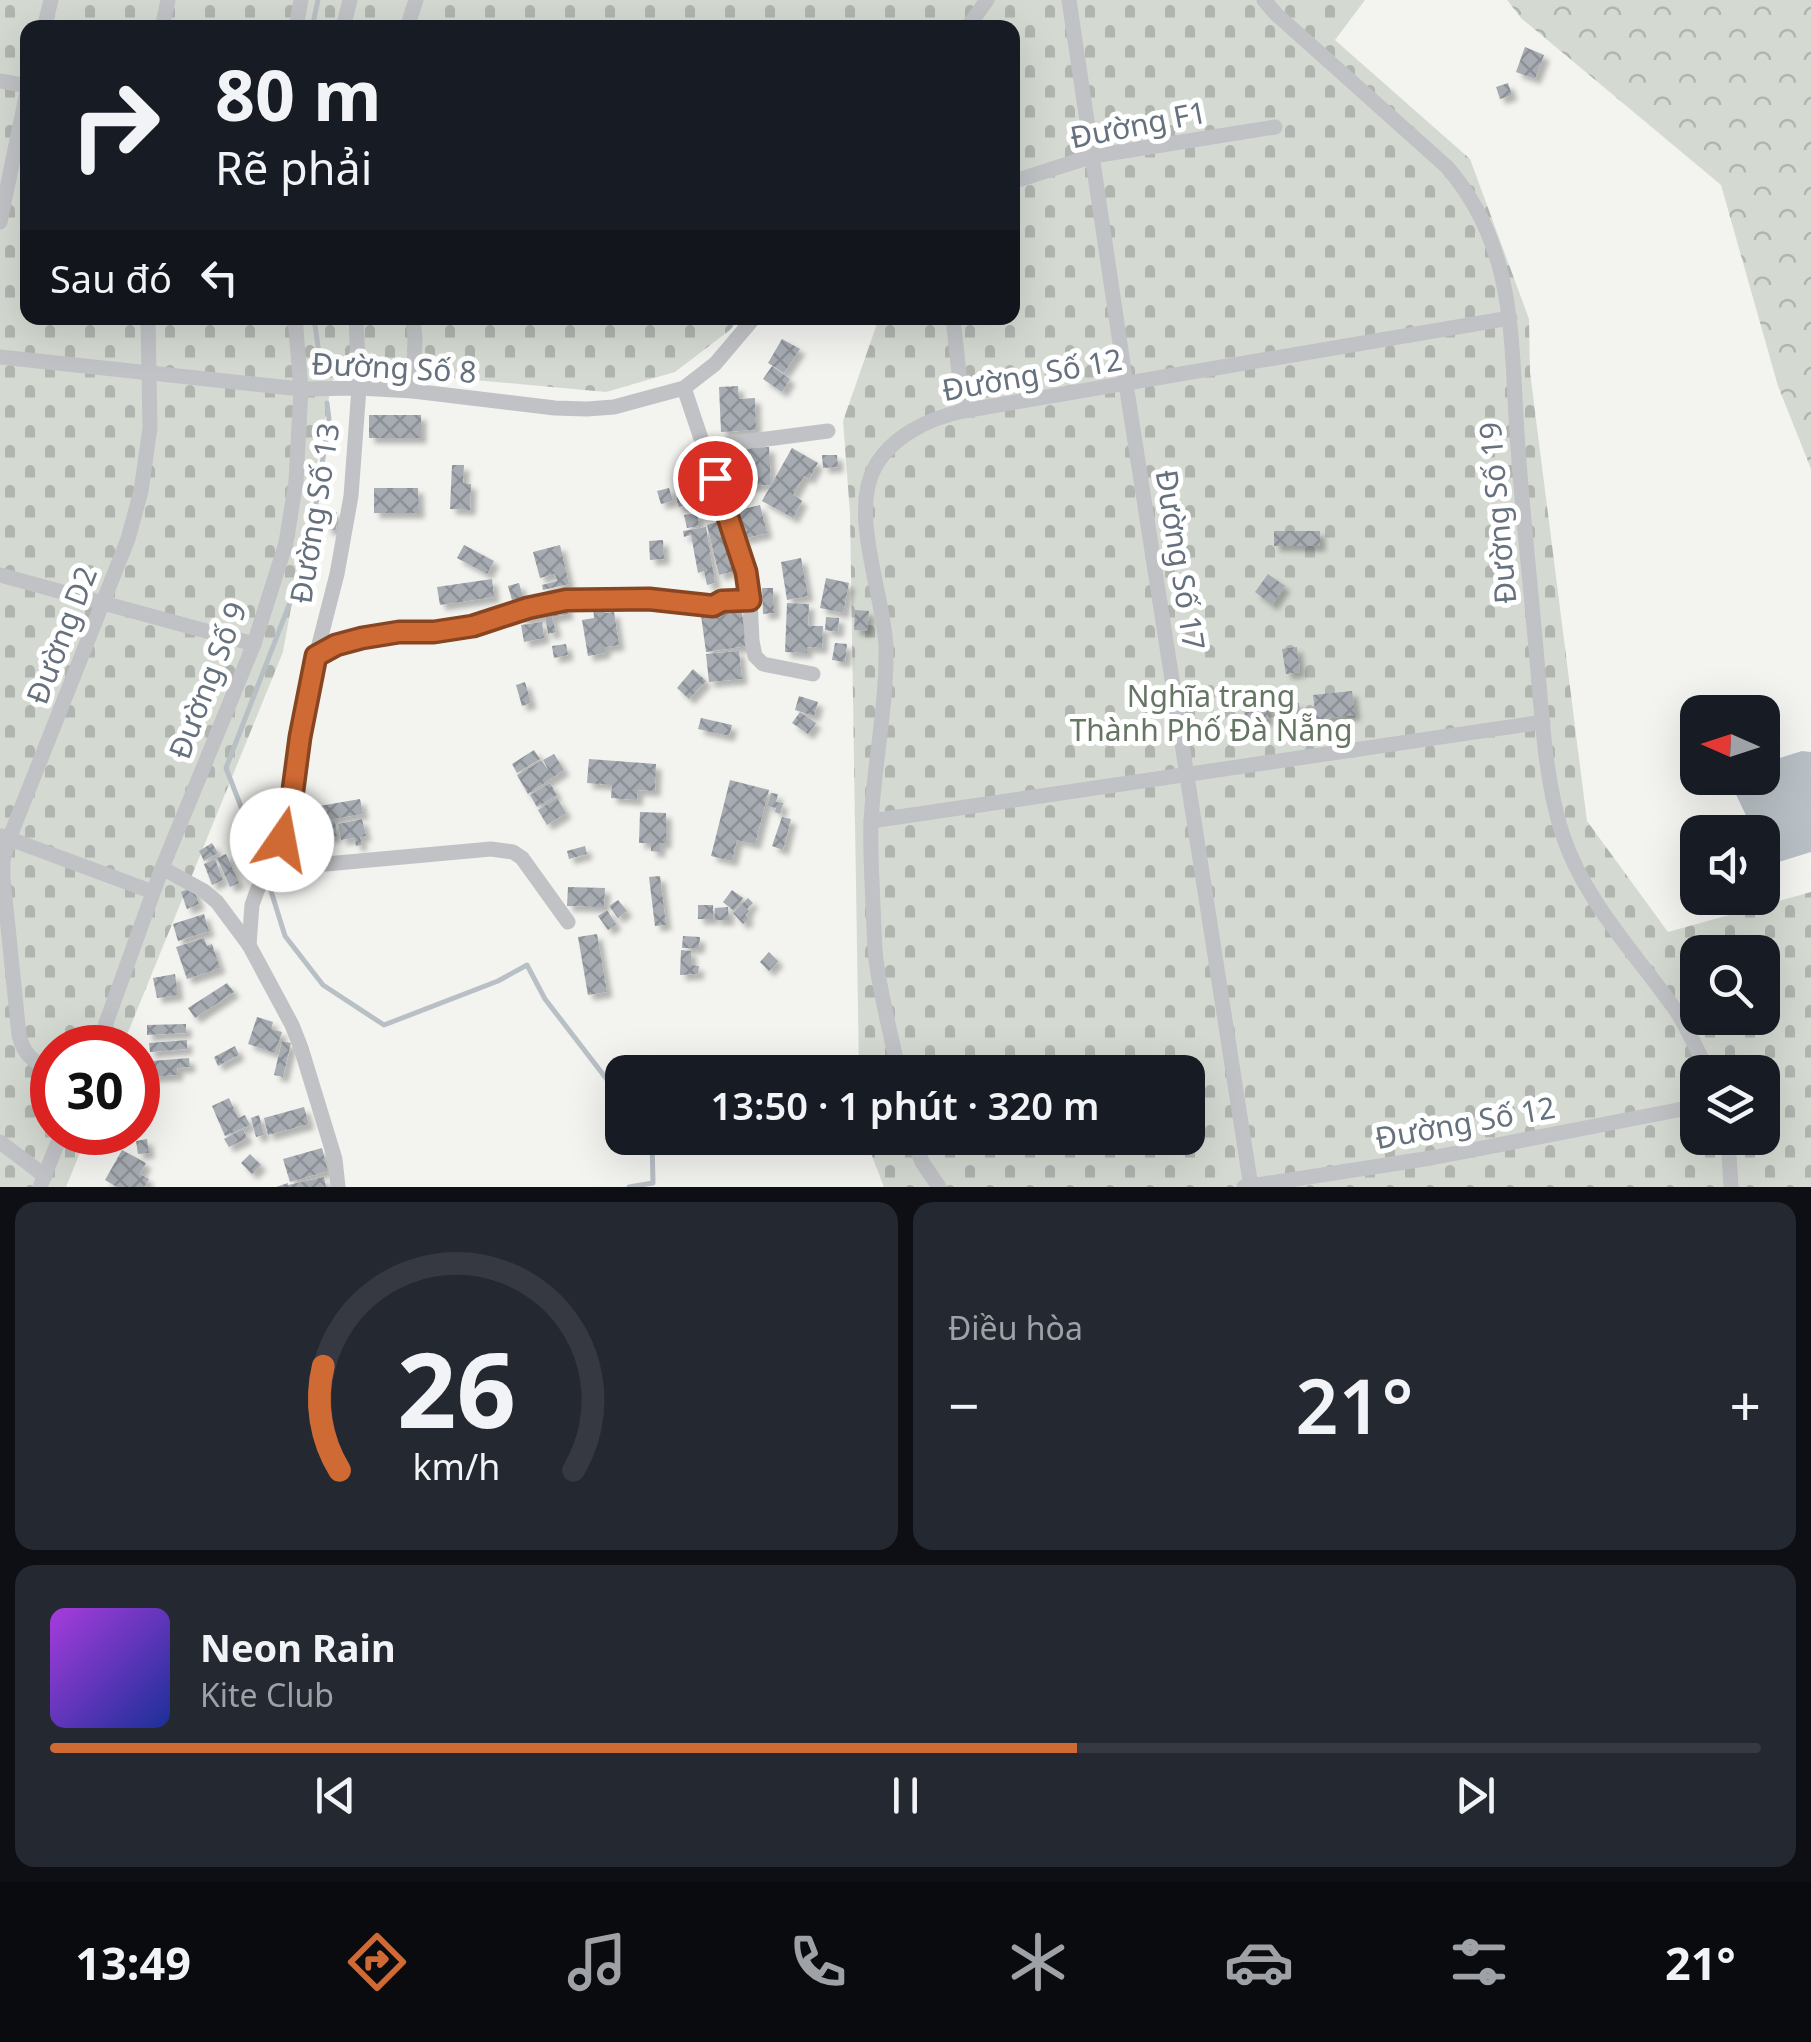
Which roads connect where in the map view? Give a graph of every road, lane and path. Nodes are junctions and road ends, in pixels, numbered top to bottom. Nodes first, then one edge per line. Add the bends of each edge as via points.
1 (1069, 0) edge
2 (1264, 0) edge
3 (20, 125) edge
4 (1275, 127) dead end
5 (1093, 156) junction
6 (1020, 179) edge
7 (0, 222) edge
8 (1510, 318) junction
9 (148, 325) edge
10 (295, 325) edge
11 (356, 325) edge
12 (414, 325) edge
13 (748, 325) edge
14 (954, 325) edge
15 (0, 357) edge
16 (150, 373) junction
17 (1126, 384) junction
18 (359, 388) junction
19 (684, 388) junction
20 (300, 390) junction
21 (413, 391) junction
22 (962, 411) junction
23 (828, 431) dead end
24 (704, 447) junction
25 (0, 575) edge
26 (750, 600) junction
27 (103, 603) junction
28 (243, 640) junction
29 (316, 656) junction
30 (813, 674) dead end
31 (1543, 722) junction
32 (1187, 776) junction
33 (871, 822) junction
34 (5, 837) edge
35 (282, 840) junction
36 (162, 868) junction
37 (154, 892) junction
38 (568, 922) dead end
39 (248, 945) junction
40 (105, 1025) edge
41 (896, 1055) edge
42 (1700, 1055) edge
43 (30, 1058) edge
44 (1680, 1109) edge
45 (0, 1142) edge
46 (53, 1155) edge
47 (919, 1155) edge
48 (1729, 1155) edge
49 (43, 1182) edge
50 (1251, 1186) edge
51 (338, 1187) edge
52 (939, 1187) edge
53 (1242, 1187) edge
54 (1731, 1187) edge

1 - 5 street, Đường Số 17
2 - 8 street, Đường Số 19 via 1466,189 1492,243
3 - 7 street
4 - 5 street, Đường F1
5 - 6 street, Đường F1
5 - 17 street, Đường Số 17
8 - 17 street, Đường Số 12
8 - 31 street, Đường Số 19
9 - 16 street, Đường D2
10 - 20 street, Đường Số 9
11 - 18 street, Đường Số 13
12 - 21 street
13 - 19 street, Đường Số 8
14 - 22 street
15 - 16 street, Đường Số 8
16 - 20 street, Đường Số 8
16 - 27 street, Đường D2 via 141,491
17 - 22 street, Đường Số 12
17 - 32 street, Đường Số 17
18 - 20 street, Đường Số 8
18 - 21 street, Đường Số 8
18 - 29 street, Đường Số 13 via 351,496
19 - 21 street, Đường Số 8 via 586,409
19 - 24 street
20 - 28 street, Đường Số 9 via 286,543
22 - 33 street, Đường Số 12 via 898,442 875,467 867,489 864,514 886,653
23 - 24 street
24 - 26 street
25 - 27 street
26 - 29 street via 713,606 566,600 473,626 362,638
26 - 30 street via 755,656 763,664
27 - 28 street
27 - 34 street, Đường D2
28 - 36 street, Đường Số 9
29 - 35 street, Đường Số 13
31 - 32 street
31 - 42 street, Đường Số 19 via 1562,834 1590,894 1680,1016
32 - 33 street
32 - 50 street, Đường Số 17
33 - 41 street, Đường Số 12 via 876,959
34 - 37 street
34 - 43 street, Đường D2 via 2,868 19,1035
35 - 38 street via 326,864 514,852
35 - 39 street, Đường Số 13 via 252,905
36 - 37 street, Đường Số 9
36 - 39 street via 204,890
37 - 40 street, Đường Số 9
39 - 51 street via 301,1048
44 - 50 street, Đường Số 12
45 - 49 street
46 - 49 street
47 - 52 street
48 - 54 street
50 - 53 street, Đường Số 12

